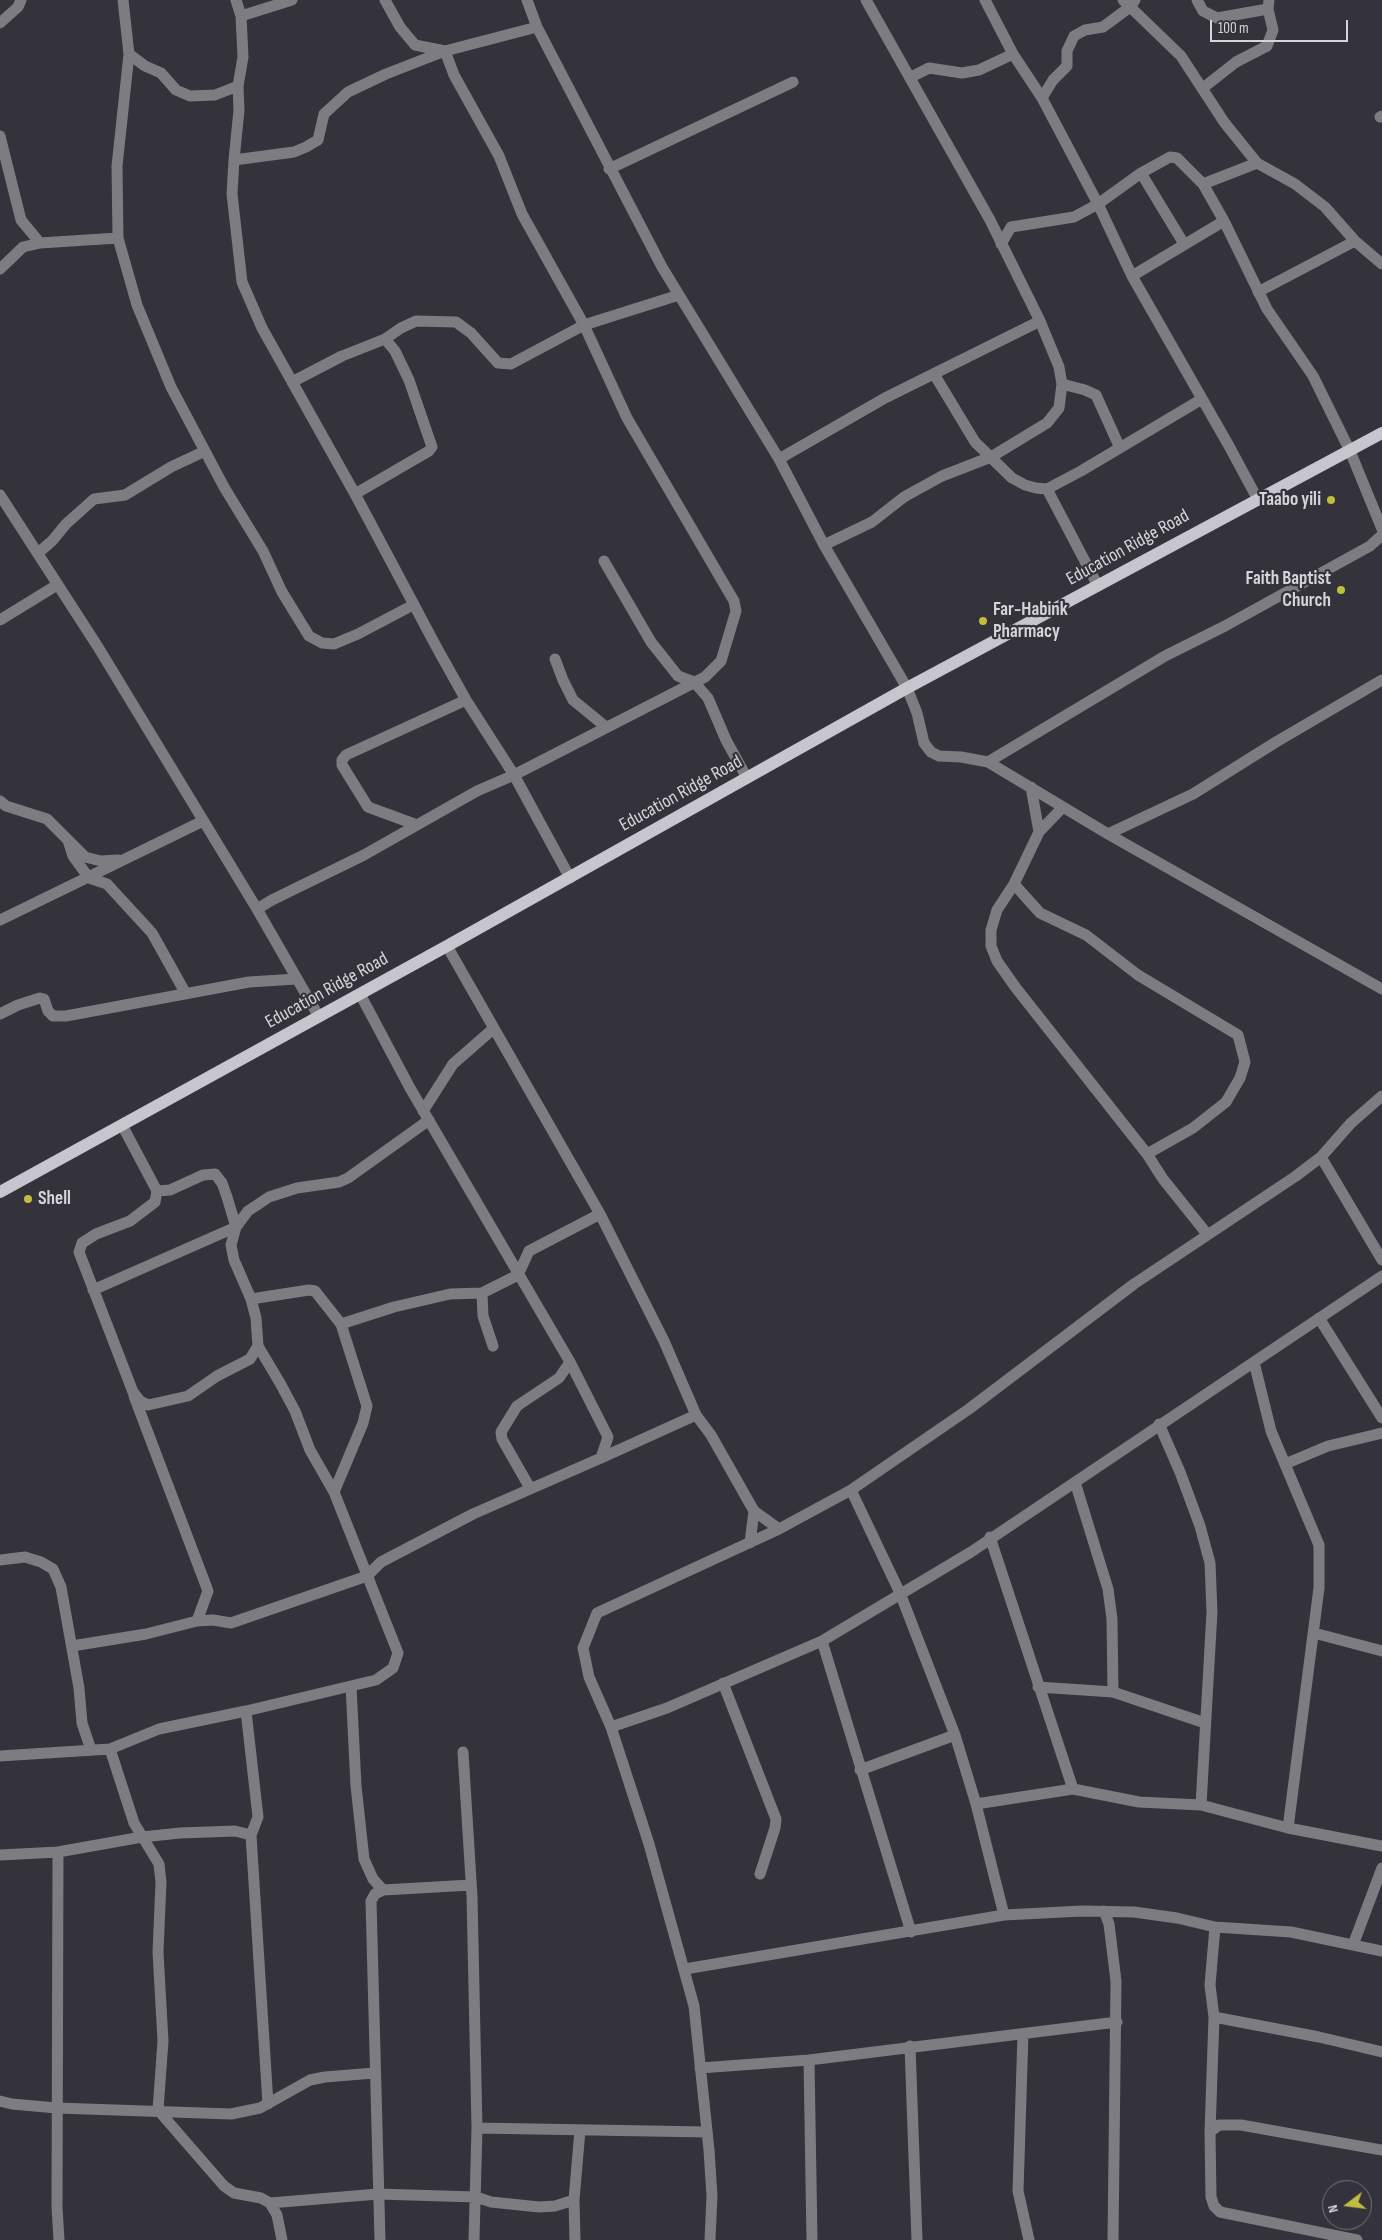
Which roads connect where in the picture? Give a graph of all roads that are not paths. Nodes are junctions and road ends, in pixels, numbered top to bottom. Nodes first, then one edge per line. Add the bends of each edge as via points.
1 (21, 0) edge
2 (123, 0) edge
3 (236, 0) edge
4 (292, 0) edge
5 (385, 0) edge
6 (527, 0) edge
7 (866, 0) edge
8 (985, 0) edge
9 (1196, 0) edge
10 (1129, 2) edge
11 (1269, 4) edge
12 (241, 16) junction
13 (0, 23) edge
14 (537, 27) junction
15 (445, 50) junction
16 (129, 54) junction
17 (1013, 54) junction
18 (911, 77) junction
19 (793, 82) dead end
20 (238, 86) junction
21 (1203, 88) junction
22 (1042, 98) junction
23 (0, 136) edge
24 (234, 160) junction
25 (1257, 163) junction
26 (609, 169) junction
27 (1141, 173) junction
28 (4, 177) edge
29 (1204, 184) junction
30 (1098, 204) junction
31 (990, 220) junction
32 (1224, 221) junction
33 (1011, 227) junction
34 (118, 238) junction
35 (1355, 241) junction
36 (40, 243) junction
37 (1001, 244) junction
38 (1184, 244) junction
39 (1382, 264) edge
40 (0, 269) edge
41 (1132, 276) junction
42 (1258, 292) junction
43 (679, 295) junction
44 (1040, 322) junction
45 (584, 325) junction
46 (385, 339) junction
47 (934, 374) junction
48 (292, 382) junction
49 (1062, 384) junction
50 (1202, 399) junction
51 (1382, 433) edge
52 (1120, 448) junction
53 (1350, 450) junction
54 (205, 451) junction
55 (991, 457) junction
56 (779, 459) junction
57 (1047, 489) junction
58 (355, 494) junction
59 (0, 495) edge
60 (1257, 498) junction
61 (1382, 529) edge
62 (1382, 534) edge
63 (824, 545) junction
64 (38, 553) junction
65 (604, 561) dead end
66 (58, 585) junction
67 (1098, 586) junction
68 (413, 605) junction
69 (0, 620) edge
70 (556, 660) dead end
71 (1382, 680) edge
72 (694, 682) junction
73 (907, 688) junction
74 (466, 700) junction
75 (606, 727) junction
76 (988, 762) junction
77 (514, 775) junction
78 (747, 778) junction
79 (1031, 787) junction
80 (0, 801) edge
81 (1063, 807) junction
82 (203, 820) junction
83 (417, 825) junction
84 (1040, 832) junction
85 (1108, 834) junction
86 (68, 840) junction
87 (124, 860) junction
88 (89, 878) junction
89 (570, 878) junction
90 (1014, 884) junction
91 (258, 909) junction
92 (0, 920) edge
93 (447, 946) junction
94 (296, 979) junction
95 (1382, 989) edge
96 (186, 994) junction
97 (360, 994) junction
98 (0, 1014) edge
99 (319, 1017) junction
100 (493, 1029) junction
101 (1382, 1096) edge
102 (426, 1115) junction
103 (122, 1125) junction
104 (1147, 1154) junction
105 (1321, 1157) junction
106 (157, 1191) junction
107 (0, 1192) edge
108 (600, 1214) junction
109 (236, 1227) junction
110 (1207, 1234) junction
111 (1382, 1260) edge
112 (518, 1275) junction
113 (1382, 1276) edge
114 (93, 1290) junction
115 (482, 1293) junction
116 (251, 1299) junction
117 (1319, 1318) junction
118 (341, 1324) junction
119 (258, 1346) junction
120 (493, 1346) dead end
121 (570, 1362) junction
122 (1254, 1362) junction
123 (132, 1392) junction
124 (696, 1415) junction
125 (1382, 1418) edge
126 (1158, 1424) junction
127 (1382, 1433) edge
128 (601, 1458) junction
129 (1285, 1464) junction
130 (1075, 1482) junction
131 (530, 1488) junction
132 (850, 1490) junction
133 (334, 1492) junction
134 (754, 1511) junction
135 (779, 1530) junction
136 (990, 1538) junction
137 (750, 1543) junction
138 (0, 1560) edge
139 (368, 1576) junction
140 (900, 1593) junction
141 (197, 1621) junction
142 (1314, 1634) junction
143 (822, 1641) junction
144 (72, 1646) junction
145 (1382, 1650) edge
146 (723, 1683) junction
147 (351, 1686) junction
148 (1038, 1687) junction
149 (1113, 1692) junction
150 (246, 1712) junction
151 (1205, 1723) junction
152 (611, 1727) junction
153 (955, 1735) junction
154 (110, 1749) junction
155 (90, 1750) junction
156 (463, 1752) dead end
157 (0, 1756) edge
158 (860, 1770) junction
159 (1073, 1789) junction
160 (976, 1804) junction
161 (1200, 1805) junction
162 (1288, 1828) junction
163 (251, 1835) junction
164 (142, 1837) junction
165 (1382, 1846) edge
166 (58, 1852) junction
167 (0, 1854) edge
168 (1382, 1868) edge
169 (760, 1874) dead end
170 (471, 1885) junction
171 (383, 1890) junction
172 (1104, 1911) junction
173 (1004, 1915) junction
174 (1215, 1927) junction
175 (911, 1932) junction
176 (1353, 1945) junction
177 (1382, 1951) edge
178 (685, 1969) junction
179 (1214, 2017) junction
180 (1117, 2022) junction
181 (1023, 2034) junction
182 (910, 2046) junction
183 (1382, 2052) edge
184 (809, 2060) junction
185 (700, 2068) junction
186 (374, 2073) junction
187 (0, 2101) edge
188 (268, 2104) junction
189 (57, 2108) junction
190 (158, 2110) junction
191 (477, 2128) junction
192 (580, 2130) junction
193 (707, 2132) junction
194 (1210, 2132) junction
195 (1382, 2150) edge
196 (378, 2194) junction
197 (476, 2198) junction
198 (574, 2200) junction
199 (270, 2203) junction
200 (1329, 2238) edge
201 (59, 2240) edge
202 (282, 2240) edge
203 (293, 2240) edge
204 (380, 2240) edge
205 (474, 2240) edge
206 (575, 2240) edge
207 (710, 2240) edge
208 (812, 2240) edge
209 (917, 2240) edge
210 (1029, 2240) edge
211 (1113, 2240) edge
212 (1357, 2240) edge

1 - 13 street via 18,7
2 - 16 street
3 - 12 street
4 - 12 street
5 - 15 street via 414,45
6 - 14 street
7 - 18 street
8 - 17 street
9 - 11 street via 1203,11 1217,18
10 - 21 street via 1181,56
10 - 22 street via 1103,27 1074,36 1068,51 1068,66 1052,80
11 - 21 street via 1273,30 1267,46 1236,62
12 - 20 street via 243,57
14 - 15 street
14 - 26 street
15 - 24 street via 348,92 324,114 318,140 306,147 294,152
15 - 45 street via 454,75 498,156 522,214
16 - 20 street via 161,73 176,90 190,96 215,95
16 - 34 street via 117,166
17 - 18 street via 979,70 962,73 929,68
17 - 22 street
18 - 31 street
19 - 26 street
20 - 24 street
21 - 25 street via 1224,122
22 - 30 street
23 - 28 street
24 - 48 street via 232,194 242,282 262,328
25 - 29 street
25 - 35 street via 1295,184 1325,207
26 - 43 street
27 - 29 street via 1170,156 1177,158
27 - 30 street
27 - 38 street
28 - 36 street via 21,220
29 - 32 street
30 - 33 street via 1074,217
30 - 41 street
31 - 33 street
31 - 37 street
32 - 38 street
32 - 42 street
33 - 37 street
34 - 36 street
34 - 54 street via 137,305 171,387
35 - 39 street
35 - 42 street
36 - 40 street via 23,248
37 - 44 street
38 - 41 street
41 - 50 street
42 - 53 street via 1313,376
43 - 45 street
43 - 56 street
44 - 47 street
44 - 49 street via 1059,367
45 - 46 street via 511,364 498,363 456,322 416,321
45 - 72 street via 627,418 734,601 736,611 721,661
46 - 48 street via 342,356
46 - 58 street via 395,350 406,374 432,447
47 - 55 street via 975,442
47 - 56 street via 885,398
48 - 58 street
49 - 52 street via 1096,395
49 - 55 street via 1059,408 1047,423
50 - 52 street
50 - 60 street
51 - 53 main road, Education Ridge Road
52 - 57 street
53 - 60 main road, Education Ridge Road
53 - 61 street
54 - 64 street via 125,495 94,499
54 - 68 street via 309,636 322,643 334,644
55 - 57 street via 1019,482
55 - 63 street via 942,476 904,497 872,522
56 - 63 street
57 - 67 street
58 - 68 street
59 - 64 street
60 - 67 main road, Education Ridge Road
62 - 76 street via 1370,546 1165,656
63 - 73 street
64 - 66 street
65 - 72 street via 651,642 678,676
66 - 69 street
66 - 82 street
67 - 73 main road, Education Ridge Road
68 - 74 street
70 - 75 street via 573,700
71 - 85 street via 1192,794
72 - 75 street
72 - 78 street via 708,698
73 - 76 street via 924,743 931,752 939,756
73 - 78 main road, Education Ridge Road
74 - 77 street
74 - 83 street via 342,760 368,807
75 - 77 street
76 - 79 street
77 - 83 street via 477,791
77 - 89 street
78 - 89 main road, Education Ridge Road
79 - 81 street
79 - 84 street
80 - 86 street via 6,806 47,819
81 - 84 street
81 - 85 street
82 - 87 street
82 - 91 street
83 - 91 street
84 - 90 street
85 - 95 street
86 - 87 street via 76,850 92,860
86 - 88 street via 73,856
87 - 88 street
88 - 92 street
88 - 96 street via 107,884 152,933
89 - 93 main road, Education Ridge Road
90 - 104 street via 997,910 990,930 991,946 997,961
90 - 104 street via 1040,913 1086,935 1138,975 1238,1035 1245,1062 1226,1102 1193,1128
91 - 94 street
93 - 97 main road, Education Ridge Road
93 - 100 street
94 - 96 street via 249,982
94 - 99 street
96 - 98 street via 60,1016 48,1011 44,999 40,998
97 - 99 main road, Education Ridge Road
97 - 102 street
99 - 103 main road, Education Ridge Road
100 - 102 street via 453,1064
100 - 108 street via 510,1053
101 - 105 street via 1351,1123
102 - 109 street via 348,1178 268,1197 248,1211
102 - 112 street
103 - 106 street
103 - 107 main road, Education Ridge Road
104 - 110 street
105 - 110 street
105 - 111 street
106 - 109 street via 170,1190 203,1175 215,1174 228,1197
106 - 114 street via 155,1202 145,1211 130,1221 96,1234 80,1247
108 - 112 street via 529,1250
108 - 124 street via 664,1341
109 - 114 street
109 - 116 street via 231,1245 234,1260
110 - 132 street via 1134,1284 969,1409
112 - 115 street
112 - 121 street
113 - 117 street
114 - 123 street
115 - 118 street via 450,1294 394,1306
115 - 120 street via 483,1316
116 - 118 street via 315,1291
116 - 119 street
117 - 122 street
117 - 125 street
118 - 133 street via 367,1406
119 - 123 street via 250,1359 188,1396 148,1405
119 - 133 street via 295,1411 310,1450
121 - 128 street via 608,1437
121 - 131 street via 559,1378 517,1406 501,1432
122 - 126 street
122 - 129 street via 1271,1431
123 - 141 street via 208,1591
124 - 128 street
124 - 134 street
126 - 130 street
126 - 151 street via 1180,1472 1210,1563 1212,1612
127 - 129 street via 1328,1446
128 - 131 street
129 - 142 street via 1319,1545
130 - 136 street
130 - 149 street via 1108,1589 1112,1619
131 - 139 street via 381,1562
132 - 135 street
132 - 140 street
133 - 139 street
134 - 135 street
134 - 137 street
135 - 137 street
136 - 140 street
136 - 148 street
137 - 152 street via 597,1614 583,1648 589,1677
138 - 144 street via 25,1556 53,1569 61,1587
139 - 141 street via 231,1623
139 - 147 street via 398,1653 393,1668 376,1680
140 - 143 street
140 - 153 street
141 - 144 street via 146,1634
142 - 145 street
142 - 162 street
143 - 146 street
143 - 158 street
144 - 155 street via 82,1723
146 - 152 street via 667,1708
146 - 169 street via 776,1819
147 - 150 street
147 - 171 street via 356,1786 364,1859 373,1879
148 - 149 street
148 - 159 street
149 - 151 street
150 - 154 street via 159,1730
150 - 163 street via 258,1817
151 - 161 street
152 - 178 street
153 - 158 street
153 - 160 street
154 - 155 street
154 - 164 street
155 - 157 street
156 - 170 street
158 - 175 street
159 - 160 street
159 - 161 street via 1139,1802
160 - 173 street
161 - 162 street
162 - 165 street
163 - 164 street via 235,1831
163 - 188 street
164 - 166 street
164 - 190 street via 157,1857 161,1882 158,1952 162,2041
166 - 167 street
166 - 189 street
168 - 176 street
170 - 171 street
170 - 191 street
171 - 186 street via 371,1901
172 - 173 street
172 - 174 street via 1177,1918
172 - 180 street via 1114,1958
173 - 175 street
174 - 176 street via 1291,1932
174 - 179 street via 1210,1985
175 - 178 street
176 - 177 street
178 - 185 street via 694,2006
179 - 183 street
179 - 194 street
180 - 181 street
180 - 211 street
181 - 182 street
181 - 210 street via 1018,2191
182 - 184 street
182 - 209 street
184 - 185 street
184 - 208 street
185 - 193 street
186 - 188 street via 310,2080
186 - 196 street
187 - 189 street
188 - 190 street via 231,2114
189 - 190 street
189 - 201 street
190 - 199 street via 224,2186 234,2193
191 - 192 street
191 - 197 street
192 - 193 street
192 - 198 street
193 - 207 street via 712,2196
194 - 195 street via 1219,2125 1241,2124
194 - 200 street via 1211,2197 1220,2212
196 - 197 street
196 - 199 street
196 - 204 street
197 - 198 street via 539,2207
197 - 205 street
198 - 206 street
199 - 202 street via 277,2215
200 - 212 street
202 - 203 street

